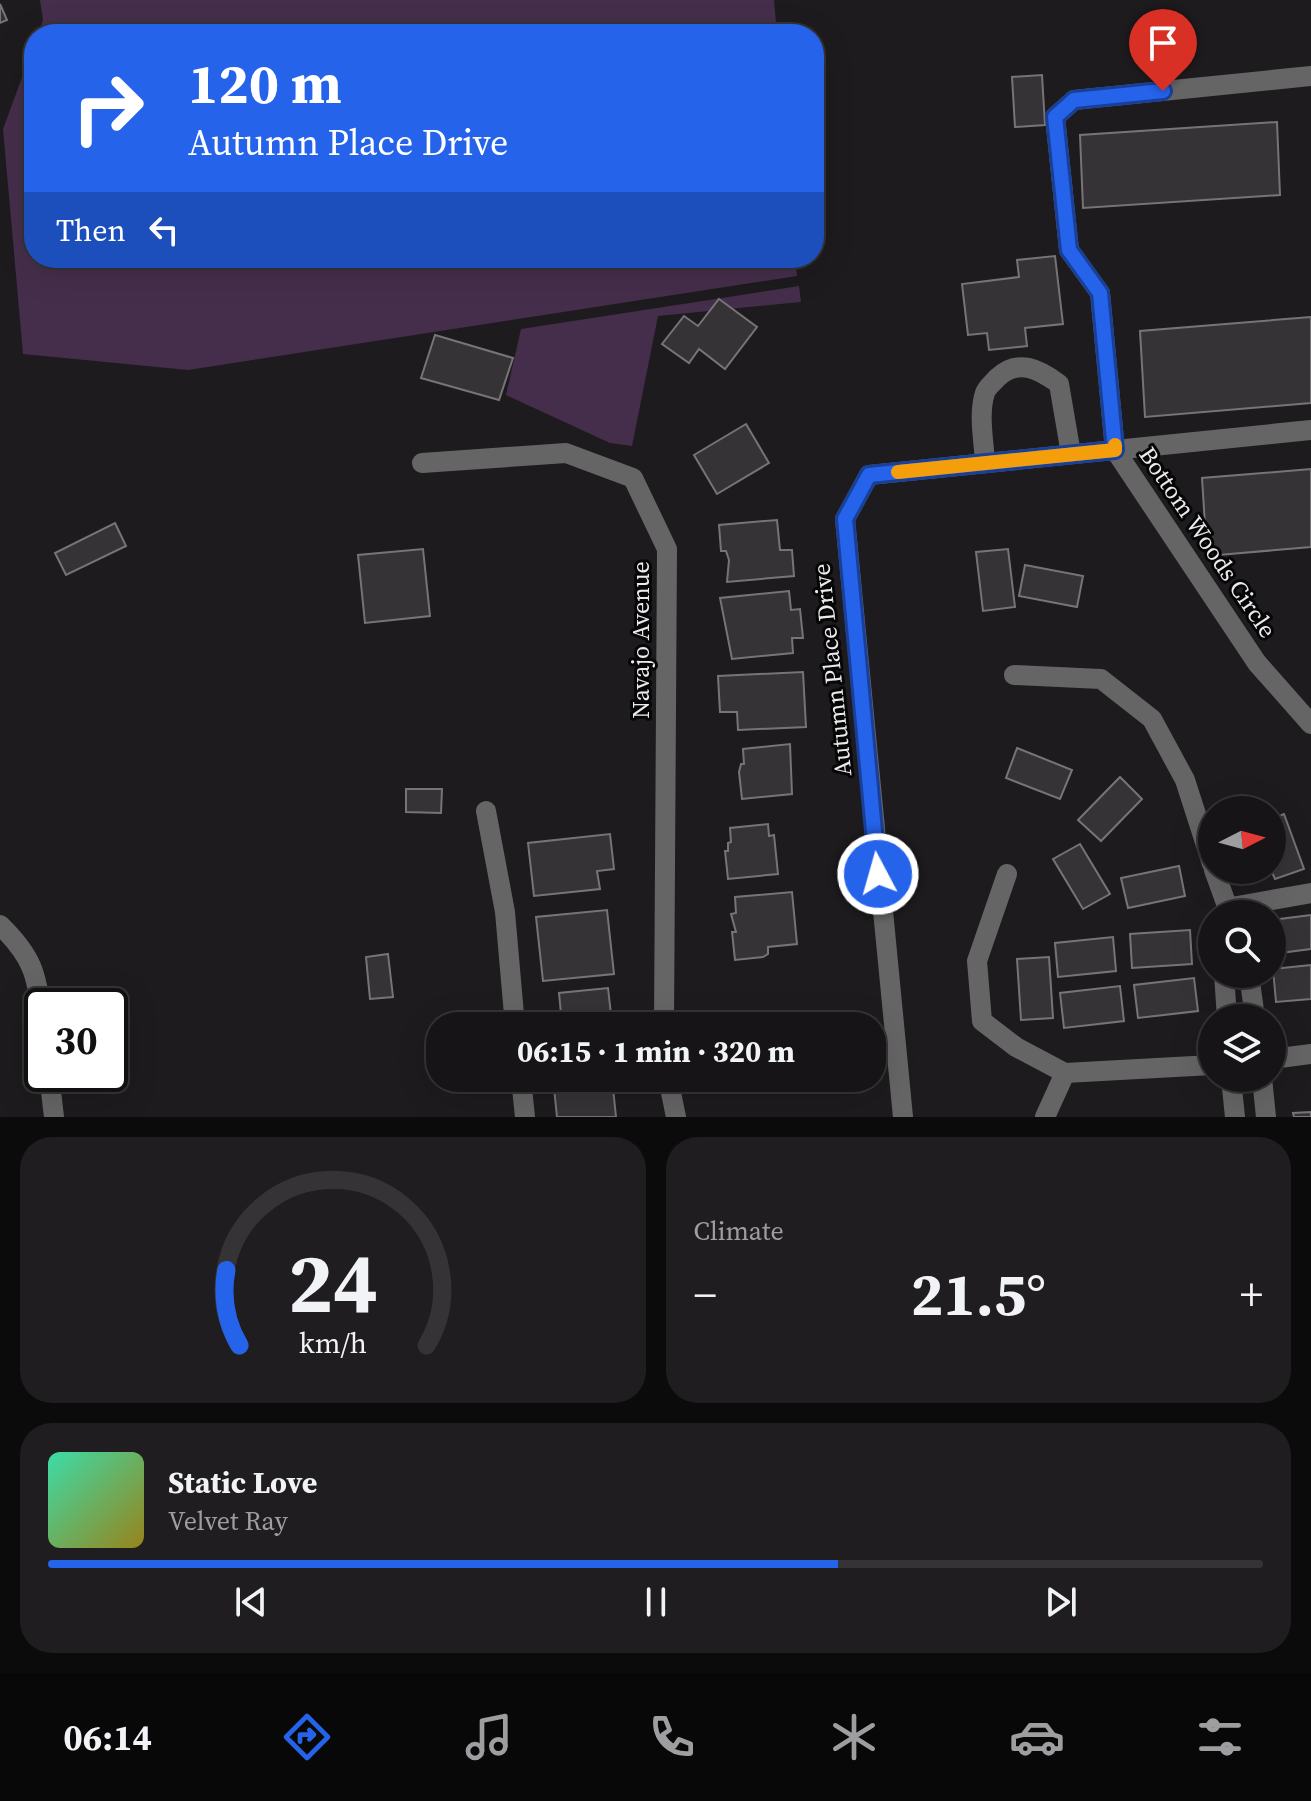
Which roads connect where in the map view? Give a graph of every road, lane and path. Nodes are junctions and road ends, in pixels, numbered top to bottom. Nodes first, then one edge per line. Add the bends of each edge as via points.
1 (1311, 76) edge
2 (1311, 430) edge
3 (1115, 450) junction
4 (1071, 454) junction
5 (422, 463) dead end
6 (985, 463) junction
7 (1014, 675) dead end
8 (1311, 724) edge
9 (486, 811) dead end
10 (1198, 820) edge
11 (1007, 874) dead end
12 (1311, 893) edge
13 (1280, 900) edge
14 (0, 925) edge
15 (39, 988) edge
16 (514, 1012) edge
17 (664, 1012) edge
18 (1311, 1054) edge
19 (1286, 1057) edge
20 (1198, 1066) edge
21 (1065, 1073) junction
22 (51, 1092) edge
23 (522, 1092) edge
24 (671, 1092) edge
25 (1232, 1092) edge
26 (1263, 1092) edge
27 (54, 1117) edge
28 (525, 1117) edge
29 (676, 1117) edge
30 (903, 1117) edge
31 (1045, 1117) edge
32 (1235, 1117) edge
33 (1266, 1117) edge

1 - 3 street, Bottom Woods Circle via 1074,100 1055,117 1069,250 1100,293
2 - 3 street, Autumn Place Drive
3 - 4 street, Autumn Place Drive
3 - 8 street, Bottom Woods Circle via 1257,663
4 - 6 street, Autumn Place Drive
4 - 6 street via 1059,384 1041,370 1019,366 986,389
5 - 17 street, Navajo Avenue via 566,453 633,478 667,549
6 - 30 street, Autumn Place Drive via 869,475 845,519
7 - 10 street via 1101,679 1152,719 1185,780
9 - 16 street via 505,912
11 - 21 street via 977,961 982,1021
12 - 13 street
14 - 15 street via 20,945 37,974
18 - 19 street
20 - 21 street
21 - 31 street
22 - 27 street
23 - 28 street
24 - 29 street
25 - 32 street
26 - 33 street

